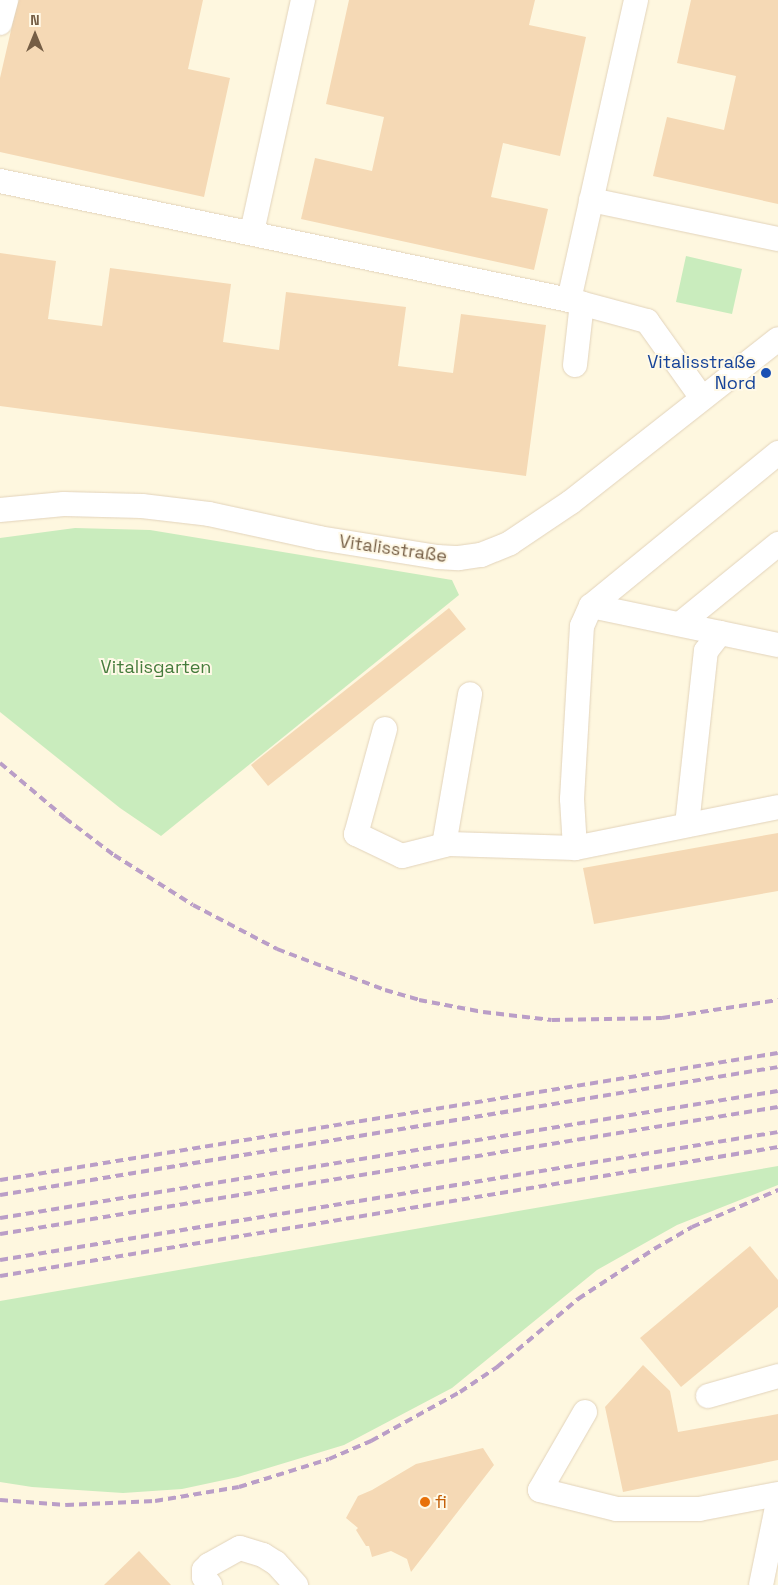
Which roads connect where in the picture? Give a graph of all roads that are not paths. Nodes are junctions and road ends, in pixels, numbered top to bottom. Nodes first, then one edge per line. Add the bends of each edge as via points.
1 (6, 0) edge
2 (303, 0) edge
3 (636, 0) edge
4 (0, 23) edge
5 (0, 181) edge
6 (591, 200) junction
7 (252, 232) junction
8 (778, 239) edge
9 (576, 302) junction
10 (778, 339) edge
11 (575, 365) dead end
12 (702, 398) junction
13 (778, 452) edge
14 (0, 510) edge
15 (778, 544) edge
16 (591, 606) junction
17 (680, 624) junction
18 (720, 633) junction
19 (778, 645) edge
20 (470, 694) dead end
21 (385, 729) dead end
22 (778, 807) edge
23 (687, 825) junction
24 (444, 845) junction
25 (575, 848) junction
26 (778, 1376) edge
27 (708, 1396) dead end
28 (585, 1412) dead end
29 (778, 1494) edge
30 (778, 1502) edge
31 (210, 1585) edge
32 (296, 1585) edge
33 (761, 1585) edge

1 - 4 street
2 - 7 street
3 - 6 street
5 - 7 street
6 - 8 street
6 - 9 street
7 - 9 street
9 - 11 street
9 - 12 street via 647,321
10 - 12 street, Vitalisstraße
12 - 14 street, Vitalisstraße via 571,502 510,543 481,555 437,557 319,538 209,514 142,506 64,504
13 - 16 street
15 - 17 street
16 - 17 street
16 - 25 street via 582,626 572,799
17 - 18 street
18 - 19 street
18 - 23 street via 706,651
20 - 24 street
21 - 24 street via 356,834 402,856
22 - 23 street
23 - 25 street
24 - 25 street
26 - 27 street
28 - 29 street via 540,1490 617,1509 699,1510
30 - 33 street
31 - 32 street via 204,1577 208,1565 240,1548 276,1563

